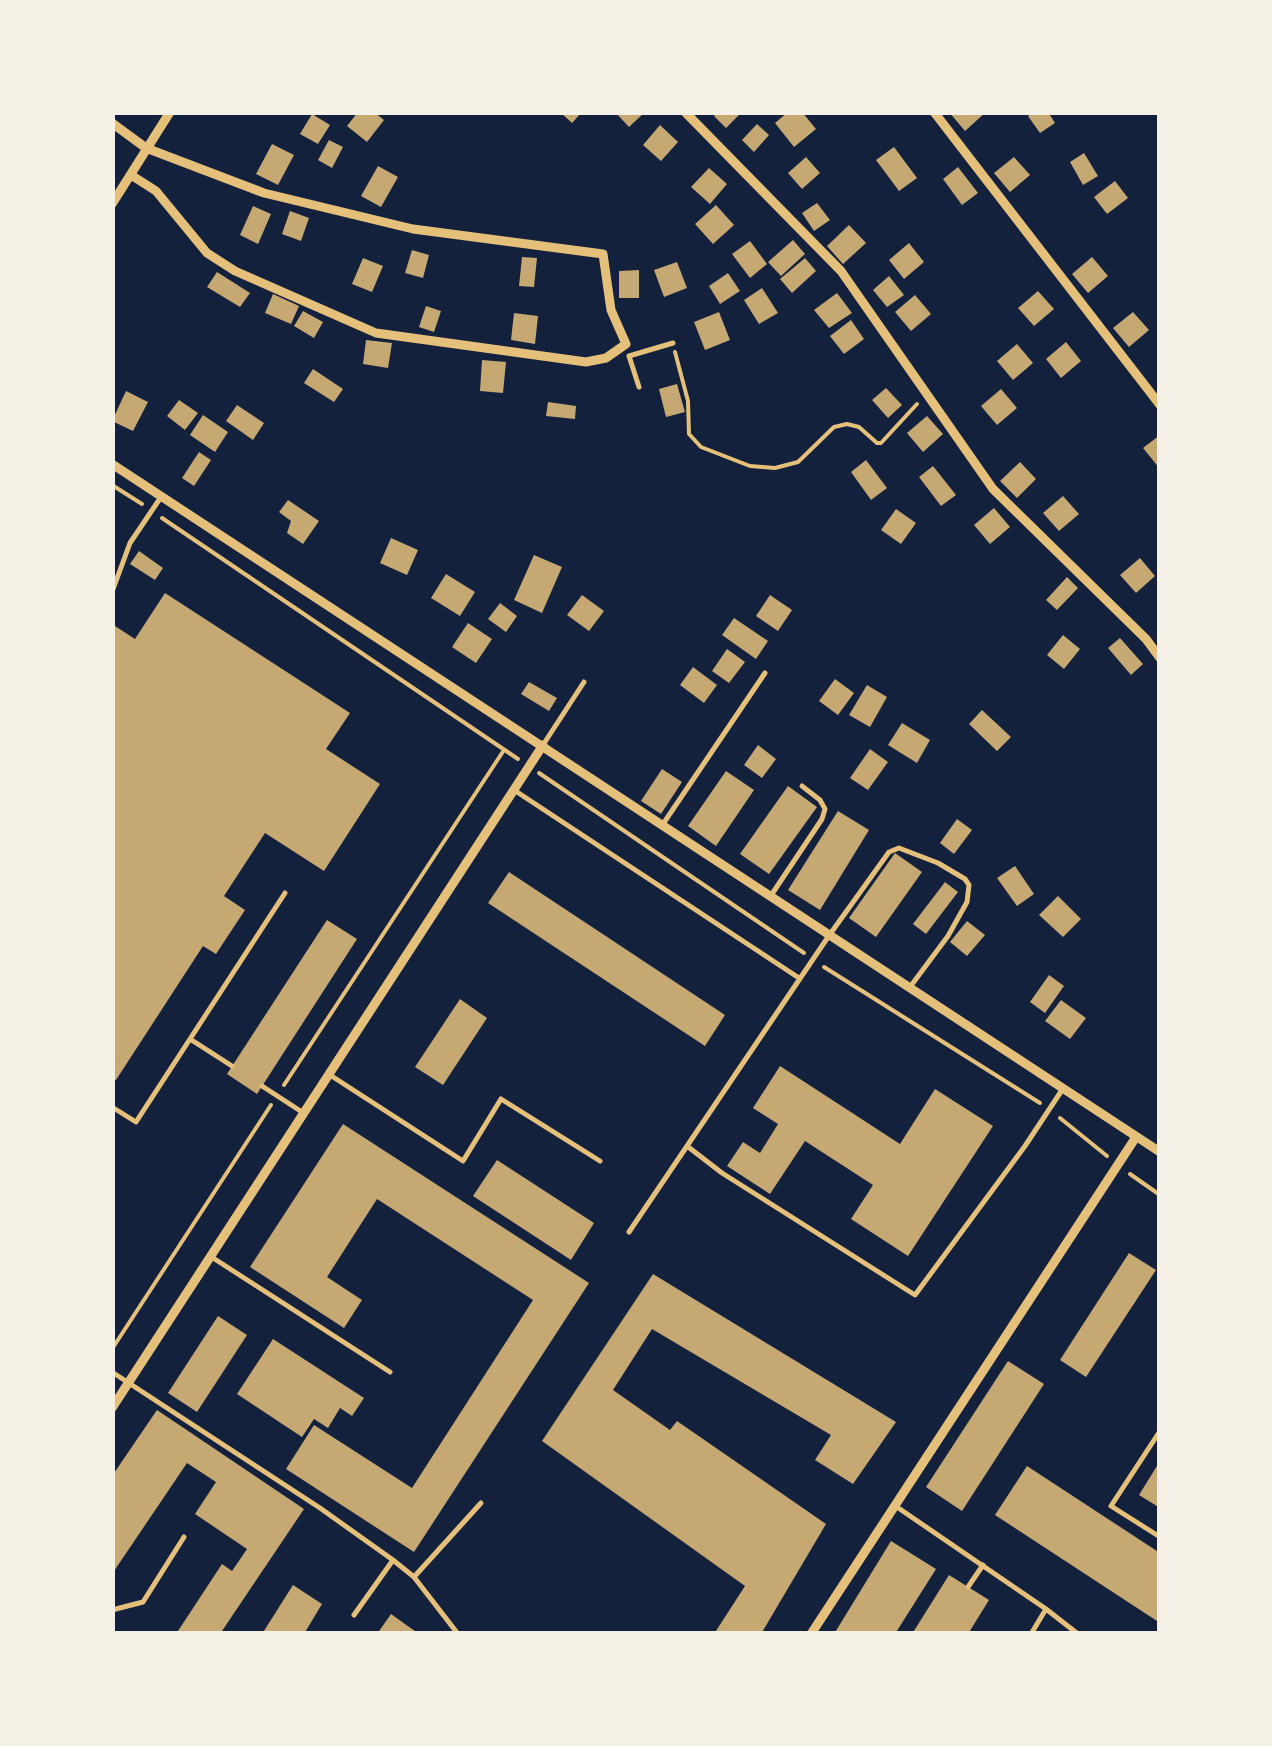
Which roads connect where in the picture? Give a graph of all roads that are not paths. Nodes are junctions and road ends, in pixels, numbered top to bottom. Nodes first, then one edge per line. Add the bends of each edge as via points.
1 (170, 112) edge
2 (685, 112) edge
3 (934, 112) edge
4 (112, 123) edge
5 (146, 148) junction
6 (131, 175) junction
7 (112, 204) edge
8 (673, 343) road end
9 (626, 344) junction
10 (630, 356) junction
11 (639, 386) dead end
12 (1160, 405) edge
13 (112, 464) edge
14 (162, 497) junction
15 (112, 592) edge
16 (1160, 658) edge
17 (764, 673) dead end
18 (584, 682) dead end
19 (543, 745) junction
20 (802, 786) dead end
21 (514, 790) junction
22 (662, 826) junction
23 (285, 893) dead end
24 (770, 898) junction
25 (828, 937) junction
26 (800, 978) junction
27 (908, 990) junction
28 (190, 1039) junction
29 (232, 1066) dead end
30 (328, 1074) junction
31 (262, 1086) dead end
32 (1062, 1090) junction
33 (112, 1106) edge
34 (302, 1112) junction
35 (1136, 1137) junction
36 (687, 1146) junction
37 (1160, 1152) edge
38 (600, 1161) dead end
39 (628, 1232) dead end
40 (210, 1256) junction
41 (112, 1372) edge
42 (390, 1372) dead end
43 (129, 1383) junction
44 (112, 1408) edge
45 (1160, 1432) edge
46 (481, 1503) dead end
47 (894, 1505) junction
48 (184, 1537) dead end
49 (1160, 1537) edge
50 (393, 1560) junction
51 (983, 1565) junction
52 (414, 1578) junction
53 (968, 1586) dead end
54 (1046, 1609) junction
55 (112, 1610) edge
56 (354, 1614) dead end
57 (458, 1634) edge
58 (811, 1634) edge
59 (1031, 1634) edge
60 (1078, 1634) edge

1 - 5 street
2 - 16 street via 841,271 993,490
3 - 12 street
4 - 5 street
5 - 6 street
5 - 9 street via 264,193 413,229 604,254 611,310
6 - 7 street
6 - 9 street via 156,190 207,253 376,333 586,362
8 - 10 lane
9 - 10 lane
10 - 11 lane
13 - 14 street
14 - 15 lane via 130,544
14 - 19 street
17 - 22 lane
18 - 19 lane
19 - 21 street
19 - 22 street
20 - 24 lane via 825,809
21 - 26 lane
21 - 30 street
22 - 24 street
23 - 28 lane
24 - 25 street
25 - 26 lane
25 - 27 street
25 - 27 lane via 889,852 899,848 966,879 967,902
26 - 36 lane
27 - 32 street
28 - 29 lane
28 - 33 lane via 136,1122
30 - 34 street
30 - 38 lane via 463,1161 500,1100
31 - 34 lane
32 - 35 street
32 - 36 lane via 915,1295
34 - 40 street
35 - 37 street
35 - 47 street
36 - 39 lane
40 - 42 lane
40 - 43 street
41 - 43 lane
43 - 44 street
43 - 50 lane
45 - 49 lane via 1111,1506
46 - 52 lane
47 - 51 lane
47 - 58 street
48 - 55 lane via 143,1602
50 - 52 lane
50 - 56 lane
51 - 53 lane
51 - 54 lane
52 - 57 lane
54 - 59 lane
54 - 60 lane

